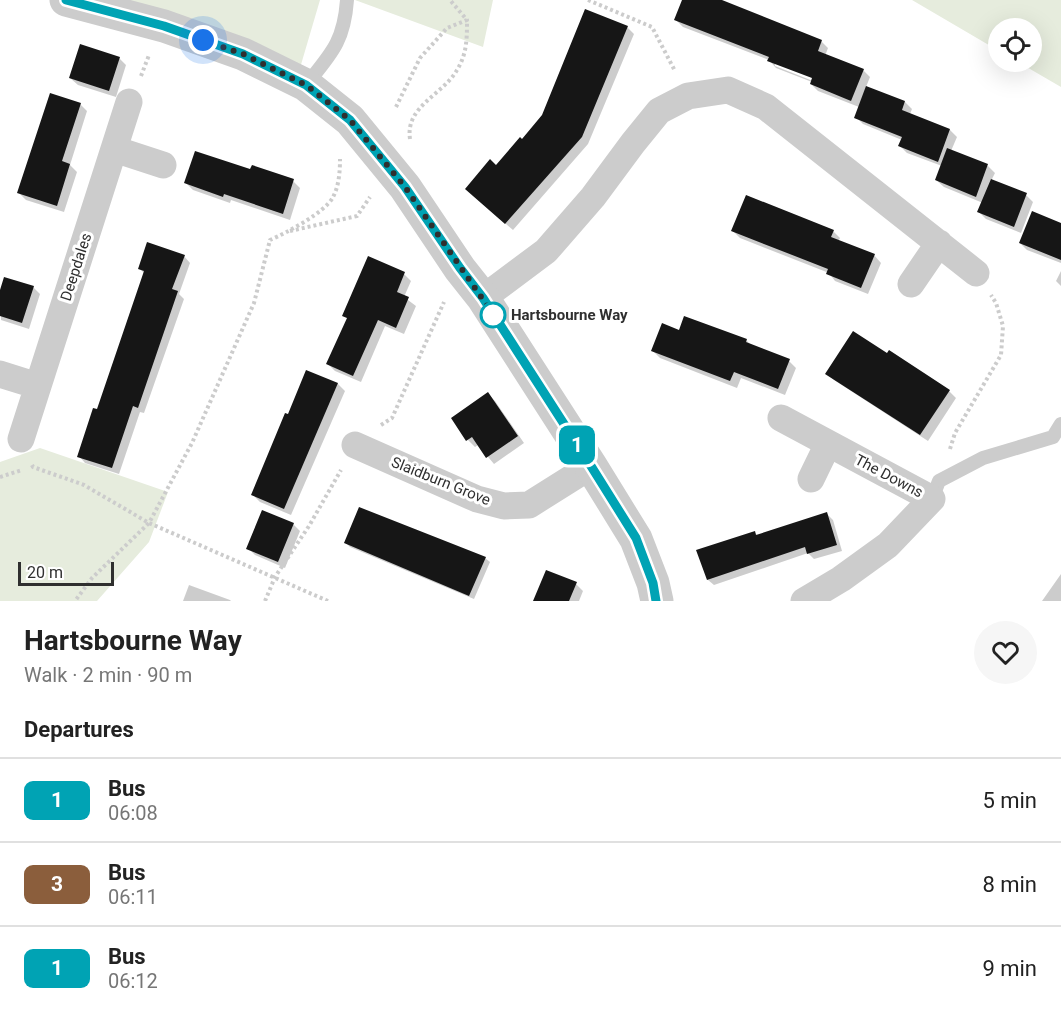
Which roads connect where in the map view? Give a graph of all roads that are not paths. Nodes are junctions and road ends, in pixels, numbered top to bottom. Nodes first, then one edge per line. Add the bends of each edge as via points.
1 (66, 0) edge
2 (347, 0) edge
3 (306, 85) junction
4 (129, 102) road end
5 (114, 149) junction
6 (163, 165) dead end
7 (939, 243) junction
8 (976, 273) road end
9 (910, 284) dead end
10 (483, 298) junction
11 (0, 374) edge
12 (38, 386) junction
13 (781, 418) dead end
14 (1061, 424) edge
15 (21, 439) road end
16 (828, 444) junction
17 (355, 445) road end
18 (591, 466) junction
19 (811, 479) dead end
20 (935, 490) junction
21 (657, 601) edge
22 (804, 601) edge

1 - 3 street via 164,26 243,54
2 - 3 lane via 345,23 334,50
3 - 10 street via 350,120 405,187
4 - 5 street, Deepdales
5 - 6 street
5 - 12 street, Deepdales
7 - 8 street
7 - 9 street
7 - 10 street via 766,107 728,90 688,96 659,111 546,251
10 - 18 street
11 - 12 street
12 - 15 street, Deepdales
13 - 16 street, The Downs
14 - 20 lane via 1053,437 983,458
16 - 19 street
16 - 20 street, The Downs
17 - 18 street, Slaidburn Grove via 477,499 504,506 529,505
18 - 21 street via 636,538
20 - 22 street, The Downs via 888,545

